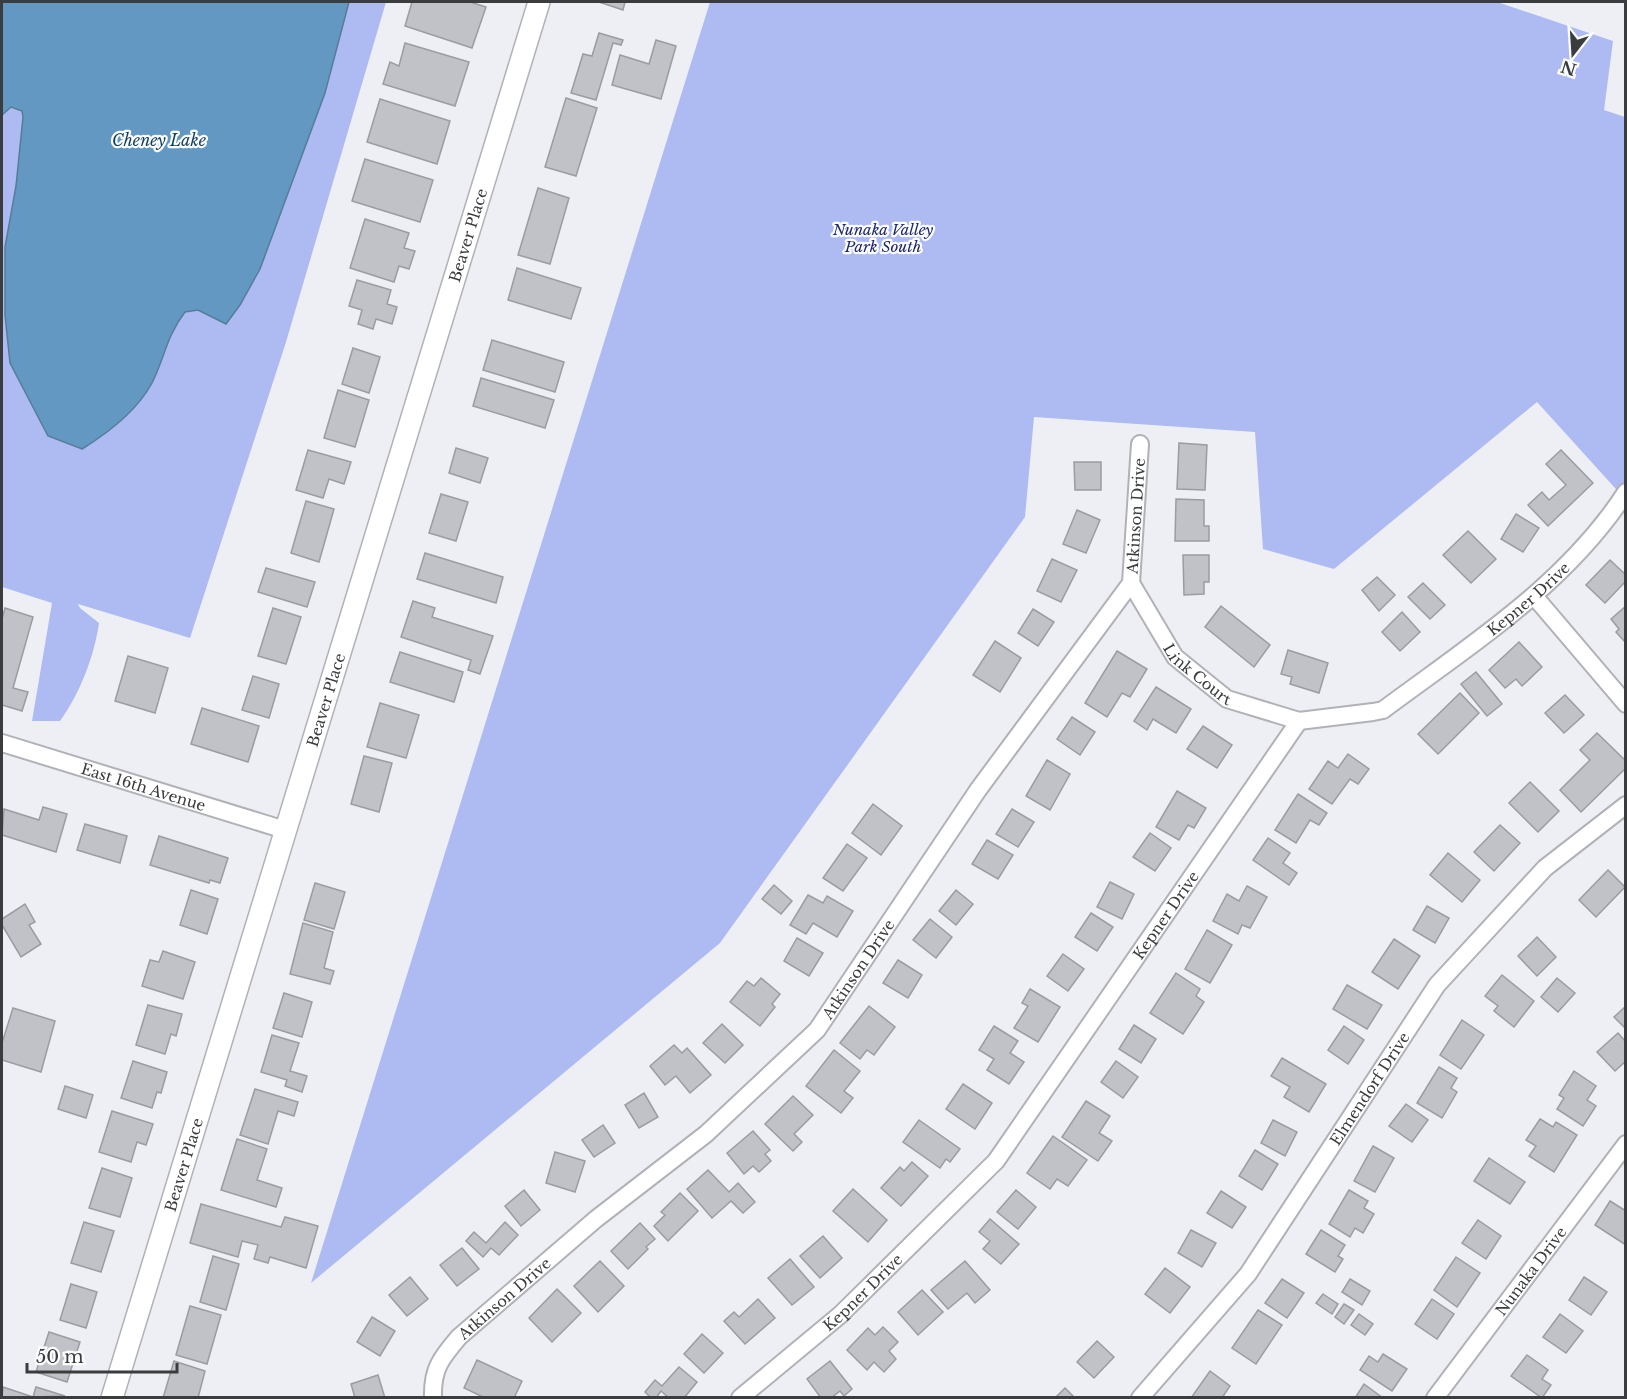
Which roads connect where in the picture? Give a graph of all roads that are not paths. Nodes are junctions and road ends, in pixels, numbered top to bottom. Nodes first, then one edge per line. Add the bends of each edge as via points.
1 (539, 2) edge
2 (1140, 444) dead end
3 (1626, 492) edge
4 (1131, 582) junction
5 (1534, 596) junction
6 (1626, 704) edge
7 (1299, 721) junction
8 (2, 743) edge
9 (1626, 805) edge
10 (285, 830) junction
11 (1626, 1144) edge
12 (112, 1398) edge
13 (433, 1398) edge
14 (740, 1398) edge
15 (1140, 1398) edge
16 (1435, 1398) edge

1 - 10 street, Beaver Place
2 - 4 street, Atkinson Drive
3 - 5 street, Kepner Drive via 1608,519
4 - 7 street, Link Court via 1175,657 1227,699
4 - 13 street, Atkinson Drive via 978,790 817,1030 706,1134 596,1219 459,1337 441,1359 433,1378
5 - 6 street
5 - 7 street, Kepner Drive via 1383,710
7 - 14 street, Kepner Drive via 996,1161 840,1315
8 - 10 street, East 16th Avenue
9 - 15 street, Elmendorf Drive via 1545,868 1437,985 1248,1274
10 - 12 street, Beaver Place
11 - 16 street, Nunaka Drive

